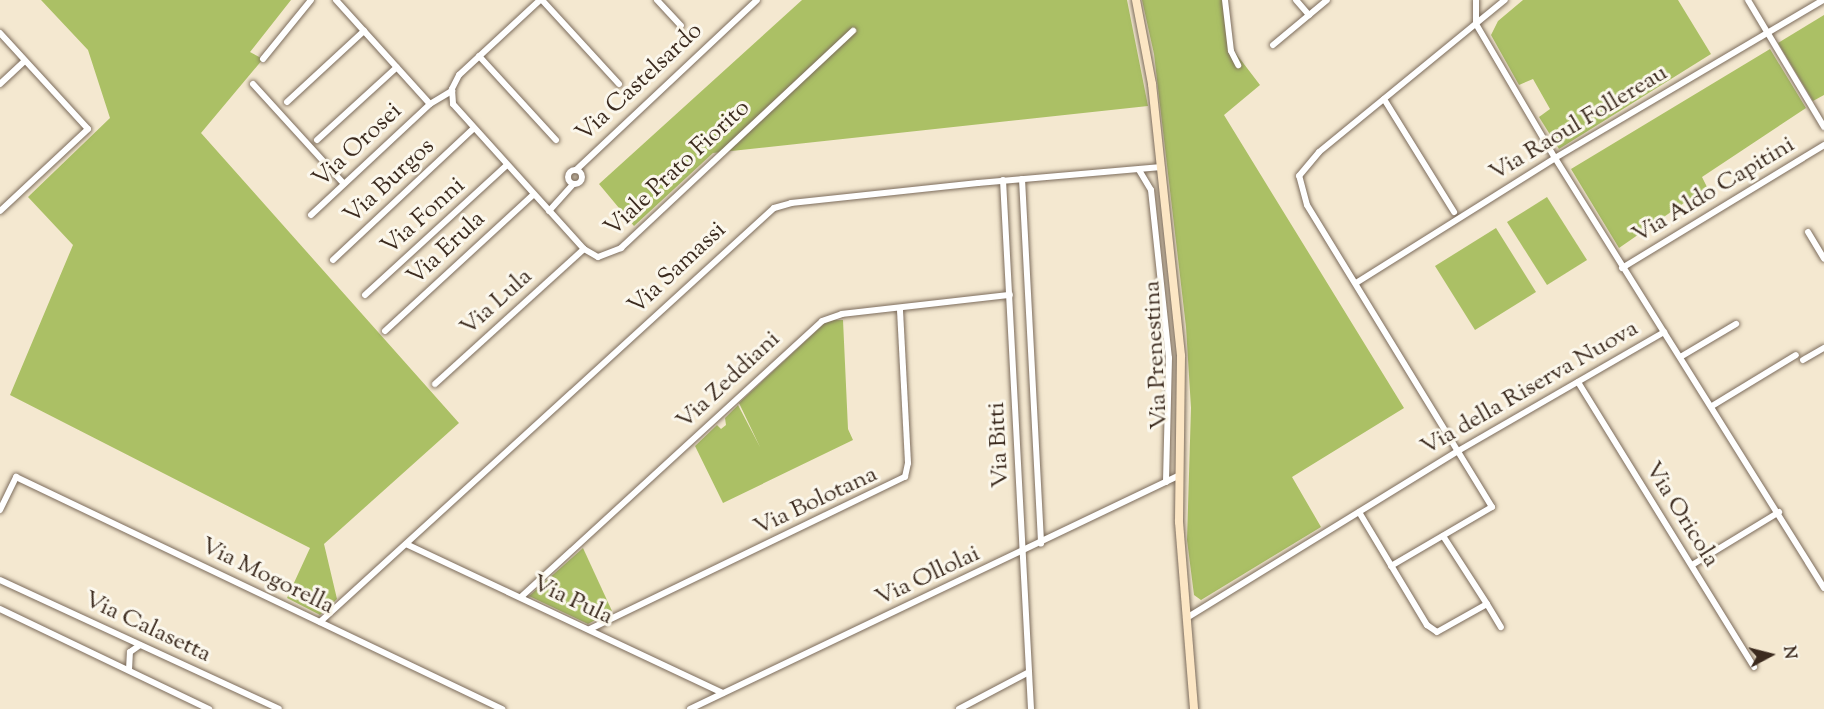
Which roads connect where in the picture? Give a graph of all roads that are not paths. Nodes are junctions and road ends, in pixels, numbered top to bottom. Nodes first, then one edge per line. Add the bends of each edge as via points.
1 (311, 0) edge
2 (336, 0) edge
3 (541, 0) edge
4 (657, 0) edge
5 (757, 0) edge
6 (1136, 0) edge
7 (1225, 0) edge
8 (1296, 0) edge
9 (1327, 0) edge
10 (1476, 0) edge
11 (1505, 0) edge
12 (1748, 0) edge
13 (1823, 0) edge
14 (1309, 15) junction
15 (1476, 24) junction
16 (681, 26) dead end
17 (364, 31) junction
18 (853, 31) dead end
19 (0, 33) edge
20 (1767, 33) junction
21 (1273, 45) dead end
22 (479, 56) junction
23 (263, 59) dead end
24 (25, 61) junction
25 (1238, 65) dead end
26 (397, 67) junction
27 (0, 84) edge
28 (252, 84) dead end
29 (619, 84) dead end
30 (452, 91) junction
31 (1384, 99) junction
32 (287, 102) dead end
33 (430, 104) junction
34 (1824, 127) edge
35 (473, 129) junction
36 (317, 140) dead end
37 (556, 140) dead end
38 (1824, 145) edge
39 (1555, 158) junction
40 (506, 166) junction
41 (1161, 167) junction
42 (576, 170) junction
43 (1139, 170) junction
44 (1022, 178) junction
45 (1003, 180) junction
46 (344, 184) junction
47 (573, 184) junction
48 (534, 194) junction
49 (549, 211) junction
50 (0, 212) edge
51 (1454, 212) dead end
52 (311, 215) dead end
53 (1808, 232) dead end
54 (584, 249) junction
55 (1824, 259) edge
56 (333, 260) dead end
57 (1623, 268) junction
58 (1356, 283) junction
59 (365, 295) dead end
60 (1010, 295) junction
61 (900, 309) junction
62 (1736, 324) dead end
63 (385, 331) dead end
64 (1664, 332) junction
65 (1824, 348) edge
66 (1796, 355) dead end
67 (1682, 357) junction
68 (1803, 360) dead end
69 (1578, 382) junction
70 (435, 384) dead end
71 (1712, 406) junction
72 (1458, 451) junction
73 (1180, 475) junction
74 (1166, 482) junction
75 (0, 510) edge
76 (1359, 512) junction
77 (1779, 512) junction
78 (1443, 536) junction
79 (406, 544) junction
80 (1041, 544) junction
81 (1023, 552) junction
82 (1692, 565) junction
83 (1391, 566) junction
84 (0, 580) edge
85 (1824, 588) edge
86 (521, 597) junction
87 (1487, 604) junction
88 (0, 609) edge
89 (1188, 617) junction
90 (320, 622) junction
91 (1501, 627) dead end
92 (590, 629) junction
93 (141, 645) junction
94 (1754, 667) dead end
95 (129, 670) junction
96 (1029, 672) junction
97 (723, 693) junction
98 (209, 709) edge
99 (279, 709) edge
100 (502, 709) edge
101 (690, 709) edge
102 (959, 709) edge
103 (1031, 709) edge
104 (1194, 709) edge

1 - 23 street
2 - 17 street
3 - 22 street
3 - 29 street
4 - 16 street
5 - 42 street, Via Castelsardo
6 - 41 main road, Via Prenestina via 1149,66
7 - 25 street via 1231,51
8 - 14 street
9 - 14 street
10 - 15 street
11 - 15 street
12 - 20 street
13 - 20 street, Via Raoul Follereau
14 - 21 street
15 - 31 street
15 - 39 street
17 - 26 street
17 - 32 street
18 - 54 street, Viale Prato Fiorito via 621,248 601,257
19 - 24 street
20 - 34 street
20 - 39 street, Via Raoul Follereau
22 - 30 street via 459,75
22 - 37 street
24 - 27 street
24 - 50 street via 88,129
26 - 33 street
26 - 36 street
28 - 46 street
30 - 33 street, Via Orosei
30 - 35 street, Viale Prato Fiorito via 456,110
31 - 51 street
31 - 58 street via 1312,159 1299,180 1307,205
33 - 46 street, Via Orosei
35 - 40 street, Viale Prato Fiorito
35 - 56 street, Via Burgos
38 - 57 street, Via Aldo Capitini
39 - 57 street
39 - 58 street, Via Raoul Follereau
40 - 48 street, Viale Prato Fiorito
40 - 59 street, Via Fonni
41 - 43 street, Via Samassi
41 - 73 main road, Via Prenestina via 1182,368
42 - 47 street, Via Castelsardo via 568,176
42 - 47 street, Via Castelsardo via 582,179
43 - 44 street, Via Samassi
43 - 74 street via 1151,190 1169,358
44 - 45 street, Via Samassi
44 - 80 street, Via Bitti
45 - 60 street, Via Bitti
45 - 79 street, Via Samassi via 790,202 771,209
46 - 52 street, Via Orosei
47 - 49 street, Via Castelsardo
48 - 49 street, Viale Prato Fiorito
48 - 63 street, Via Erula
49 - 54 street, Viale Prato Fiorito
53 - 55 street
54 - 70 street, Via Lula
57 - 64 street
58 - 72 street
60 - 61 street, Via Zeddiani
60 - 81 street, Via Bitti
61 - 86 street, Via Zeddiani via 842,314 819,323
61 - 92 street, Via Bolotana via 908,463 902,480
62 - 67 street
64 - 67 street, Via della Riserva Nuova
64 - 69 street, Via della Riserva Nuova
65 - 68 street
66 - 71 street
67 - 71 street, Via della Riserva Nuova
69 - 72 street, Via della Riserva Nuova
69 - 82 street, Via Oricola
71 - 77 street, Via della Riserva Nuova
72 - 76 street, Via della Riserva Nuova
72 - 78 street via 1492,507
73 - 74 street, Via Ollolai
73 - 89 main road, Via Prenestina via 1179,522
74 - 80 street, Via Ollolai
75 - 90 street, Via Mogorella via 16,477
76 - 83 street
76 - 89 street, Via della Riserva Nuova
77 - 82 street
77 - 85 street, Via della Riserva Nuova
78 - 83 street
78 - 87 street
79 - 86 street, Via Pula
79 - 90 street, Via Samassi
80 - 81 street, Via Ollolai
81 - 96 street, Via Bitti
81 - 97 street, Via Ollolai
82 - 94 street, Via Oricola
83 - 87 street via 1435,632
84 - 93 street, Via Calasetta
86 - 92 street, Via Pula
87 - 91 street
88 - 95 street, Via Calasetta
89 - 104 main road, Via Prenestina
90 - 100 street, Via Mogorella
92 - 97 street, Via Pula
93 - 95 street via 130,652
93 - 99 street, Via Calasetta
95 - 98 street, Via Calasetta
96 - 102 street
96 - 103 street, Via Bitti
97 - 101 street, Via Ollolai

